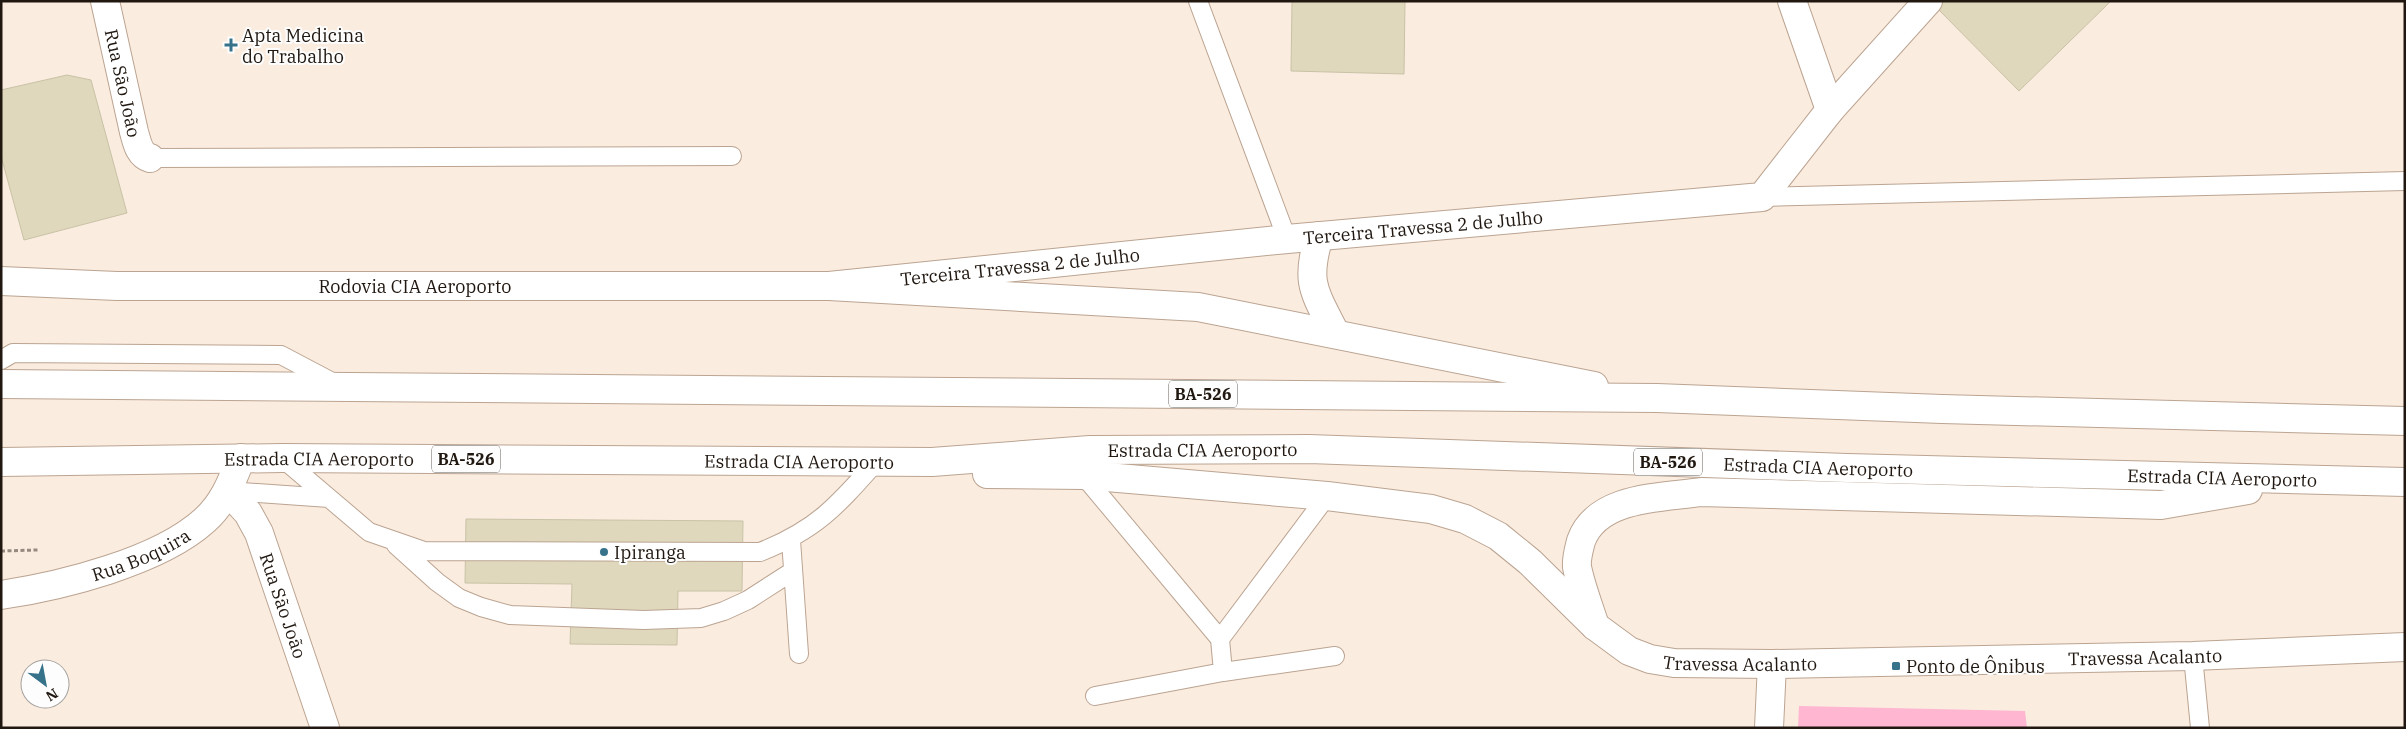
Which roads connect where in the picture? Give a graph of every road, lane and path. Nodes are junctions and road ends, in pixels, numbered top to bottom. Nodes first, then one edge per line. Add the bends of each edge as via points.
1 (105, 1) edge
2 (1198, 1) edge
3 (1792, 1) edge
4 (1928, 1) edge
5 (1830, 110) junction
6 (732, 156) dead end
7 (150, 158) joint
8 (2405, 181) edge
9 (1762, 196) junction
10 (1319, 236) junction
11 (1287, 239) junction
12 (1, 281) edge
13 (829, 286) junction
14 (1334, 333) junction
15 (1, 360) edge
16 (1, 384) edge
17 (341, 387) junction
18 (1657, 398) junction
19 (2405, 421) edge
20 (241, 458) junction
21 (282, 458) junction
22 (1, 462) edge
23 (876, 462) junction
24 (932, 462) junction
25 (1083, 475) junction
26 (2306, 480) junction
27 (2405, 482) edge
28 (228, 492) junction
29 (1327, 496) junction
30 (329, 498) junction
31 (390, 540) junction
32 (791, 540) junction
33 (44, 550) dead end
34 (1, 551) edge
35 (793, 571) junction
36 (1, 595) edge
37 (1595, 626) junction
38 (1220, 639) junction
39 (2405, 647) edge
40 (798, 654) dead end
41 (1335, 656) dead end
42 (2193, 656) junction
43 (1772, 664) junction
44 (1223, 672) junction
45 (1095, 696) dead end
46 (325, 728) edge
47 (1769, 728) edge
48 (2200, 728) edge

1 - 7 main road, Rua São João via 134,132 141,150
2 - 11 lane
3 - 5 main road
4 - 5 main road
5 - 9 main road
6 - 7 lane
8 - 9 lane
9 - 10 main road, Terceira Travessa 2 de Julho
10 - 11 main road, Terceira Travessa 2 de Julho
10 - 14 main road via 1311,277
11 - 13 main road, Terceira Travessa 2 de Julho
12 - 13 main road, Rodovia CIA Aeroporto via 117,286
13 - 14 main road via 1198,307
14 - 18 main road
15 - 17 lane via 13,353 281,355
16 - 17 main road, BA-526
17 - 18 main road, BA-526
18 - 19 main road, BA-526
20 - 21 main road, Estrada CIA Aeroporto / BA-526
20 - 22 main road, Estrada CIA Aeroporto / BA-526
20 - 28 main road, Rua Boquira
21 - 23 main road, Estrada CIA Aeroporto / BA-526
21 - 30 lane
23 - 24 main road, Estrada CIA Aeroporto / BA-526
23 - 32 lane via 825,517
24 - 25 main road, Travessa Acalanto via 989,474
24 - 26 main road, Estrada CIA Aeroporto / BA-526 via 1090,450 1309,449
25 - 29 main road, Travessa Acalanto
25 - 38 lane
26 - 27 main road, Estrada CIA Aeroporto / BA-526
26 - 37 main road via 2161,505 1701,492 1645,500 1613,508 1586,528 1577,566
28 - 30 lane
28 - 36 main road, Rua Boquira via 204,521 135,560 74,580
28 - 46 main road, Rua São João via 248,513 259,533
29 - 37 main road, Travessa Acalanto via 1431,509 1465,519 1498,536 1530,562
29 - 38 lane
30 - 31 lane via 369,532
31 - 32 lane via 424,551 730,552 760,552
31 - 35 lane via 459,598 510,614 644,620 701,618 748,600
32 - 35 lane
33 - 34 path
35 - 40 lane
37 - 43 main road, Travessa Acalanto via 1629,651 1650,659 1674,663
38 - 44 lane
39 - 42 main road, Travessa Acalanto
41 - 44 lane
42 - 43 main road, Travessa Acalanto
42 - 48 lane
43 - 47 main road
44 - 45 lane

